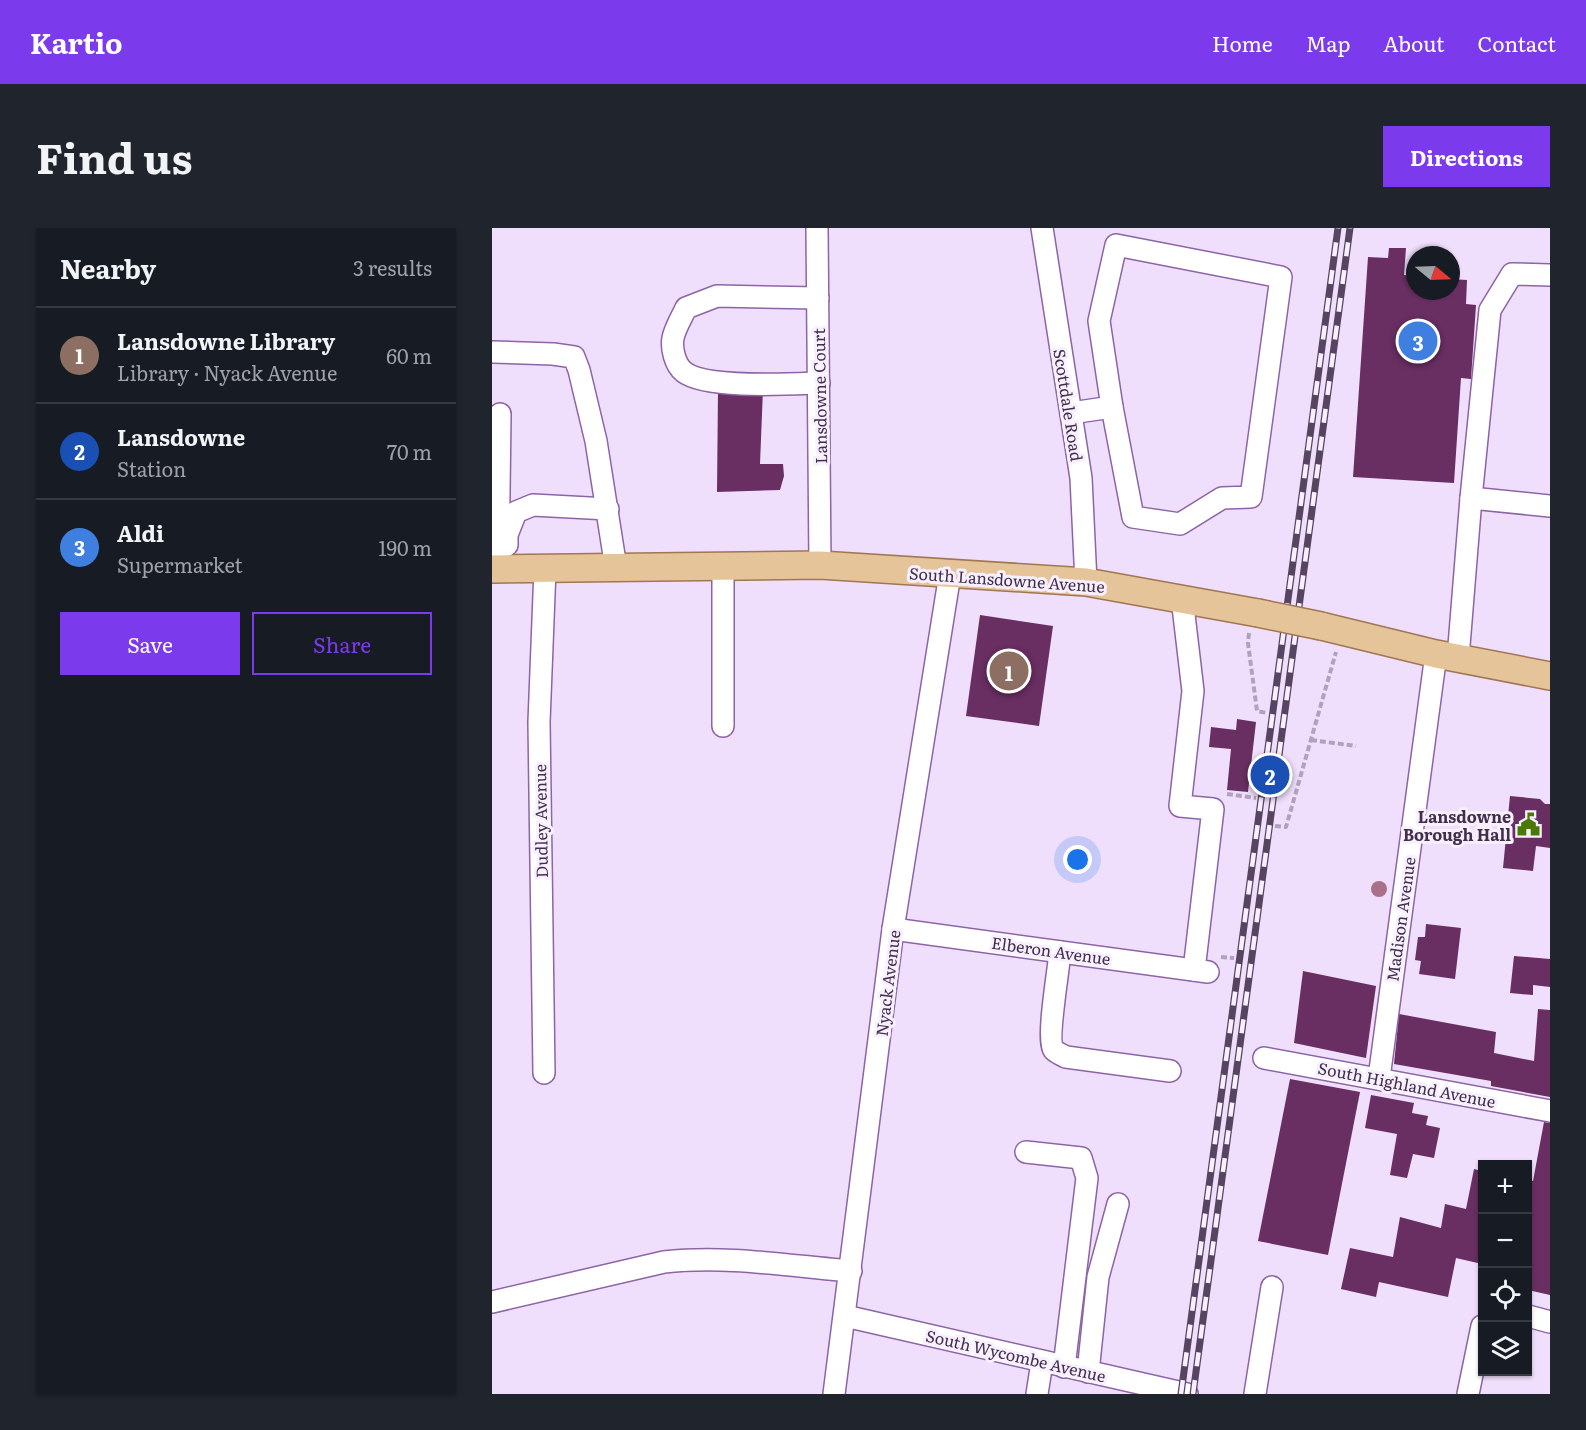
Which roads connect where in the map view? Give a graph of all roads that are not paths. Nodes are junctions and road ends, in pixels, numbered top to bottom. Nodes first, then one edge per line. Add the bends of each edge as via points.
1 (817, 228) edge
2 (1042, 228) edge
3 (1550, 275) edge
4 (818, 298) junction
5 (492, 352) edge
6 (819, 383) junction
7 (1112, 407) junction
8 (1071, 413) junction
9 (500, 414) dead end
10 (1471, 498) junction
11 (1550, 506) edge
12 (608, 509) junction
13 (820, 565) junction
14 (723, 566) junction
15 (616, 568) junction
16 (499, 569) edge
17 (545, 569) junction
18 (950, 574) junction
19 (1086, 582) junction
20 (1182, 598) junction
21 (1447, 656) junction
22 (1550, 675) edge
23 (723, 726) dead end
24 (893, 929) junction
25 (1060, 952) junction
26 (1264, 1058) dead end
27 (1170, 1071) dead end
28 (544, 1073) dead end
29 (1379, 1078) junction
30 (1550, 1111) edge
31 (1026, 1152) dead end
32 (1118, 1204) dead end
33 (851, 1271) junction
34 (1272, 1287) dead end
35 (492, 1302) edge
36 (845, 1316) junction
37 (1532, 1317) edge
38 (1550, 1322) edge
39 (1478, 1345) edge
40 (1042, 1362) junction
41 (1064, 1367) junction
42 (1088, 1372) junction
43 (1147, 1390) edge
44 (834, 1394) edge
45 (1037, 1394) edge
46 (1187, 1394) edge
47 (1255, 1394) edge
48 (1468, 1394) edge

1 - 4 street, Lansdowne Court
2 - 8 street, Scottdale Road
3 - 10 street, Madison Avenue via 1512,274 1490,310
4 - 6 street, Lansdowne Court
4 - 6 street via 717,296 686,308 672,338 675,361 684,372 704,380
5 - 12 street via 574,357 596,441
6 - 13 street, Lansdowne Court
7 - 7 street via 1133,517 1180,524 1222,498 1251,497 1281,278 1116,246 1099,321
7 - 8 street
8 - 19 street, Scottdale Road via 1080,478
9 - 16 street
10 - 11 street
10 - 21 street, Madison Avenue
12 - 15 street
12 - 16 street via 533,505 516,512
13 - 14 main road, South Lansdowne Avenue
13 - 18 main road, South Lansdowne Avenue
14 - 15 main road, South Lansdowne Avenue
14 - 23 street
15 - 17 main road, South Lansdowne Avenue
16 - 17 main road, South Lansdowne Avenue
17 - 28 street, Dudley Avenue via 539,722
18 - 19 main road, South Lansdowne Avenue
18 - 24 street, Nyack Avenue
19 - 20 main road, South Lansdowne Avenue
20 - 21 main road, South Lansdowne Avenue, bridge
20 - 25 street, Elberon Avenue via 1193,692 1180,806 1213,809 1202,971
21 - 22 main road, South Lansdowne Avenue
21 - 29 street, Madison Avenue
24 - 25 street, Elberon Avenue
24 - 33 street, Nyack Avenue
25 - 27 street via 1051,1043 1054,1050 1066,1057
26 - 29 street, South Highland Avenue
29 - 30 street, South Highland Avenue
31 - 41 street via 1081,1158 1087,1178
32 - 42 street via 1098,1277
33 - 35 street via 715,1259 664,1262
33 - 36 street, Nyack Avenue
34 - 47 street
36 - 40 street, South Wycombe Avenue
36 - 44 street, Nyack Avenue
37 - 38 street
39 - 48 street
40 - 41 street, South Wycombe Avenue
40 - 45 street
41 - 42 street, South Wycombe Avenue
42 - 43 street, South Wycombe Avenue
43 - 46 street, South Wycombe Avenue

